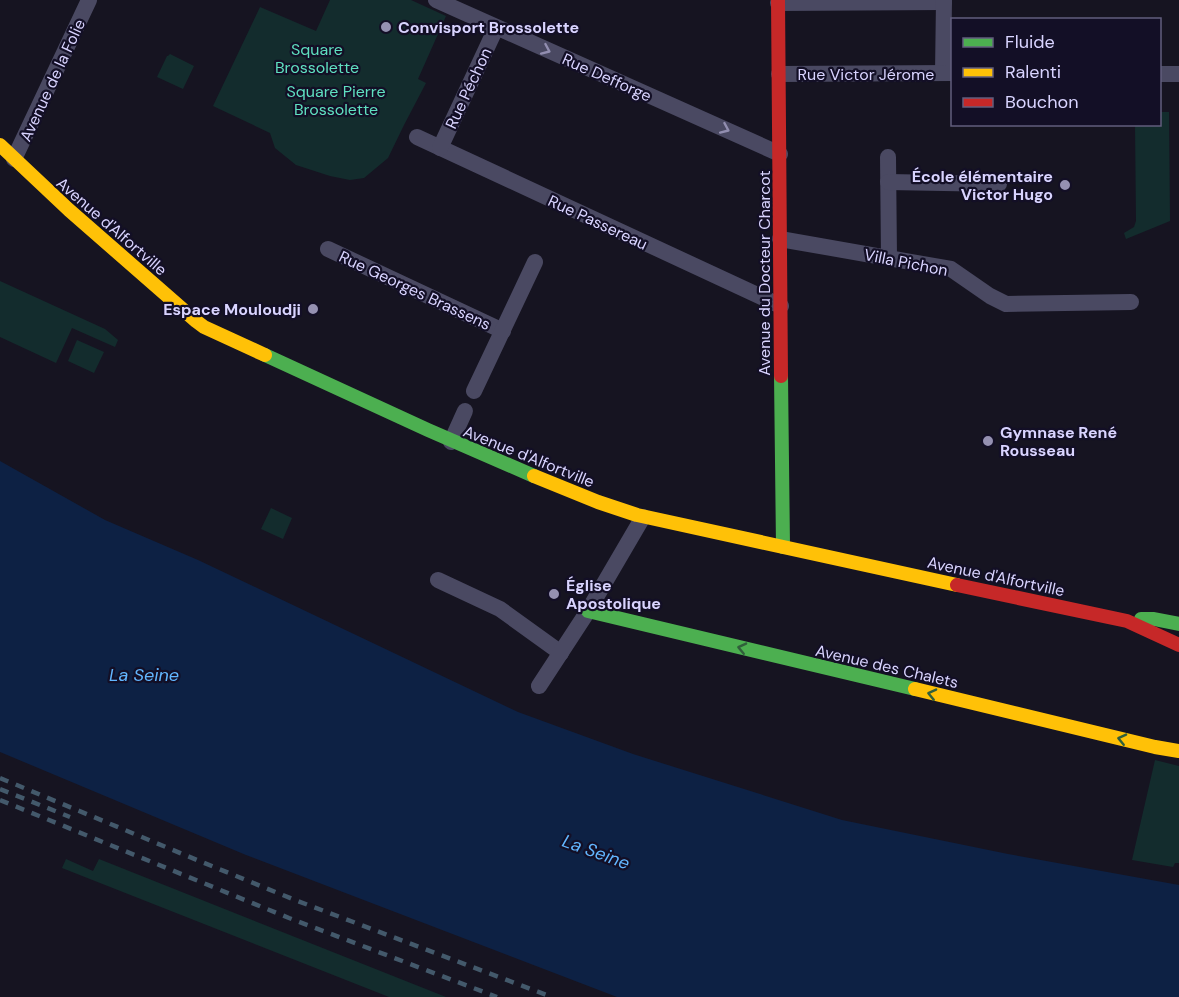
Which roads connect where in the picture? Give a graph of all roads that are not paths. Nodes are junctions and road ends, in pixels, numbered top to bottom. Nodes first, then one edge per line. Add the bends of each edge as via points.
1 (89, 0) edge
2 (436, 0) edge
3 (944, 1) edge
4 (778, 2) edge
5 (496, 28) junction
6 (948, 73) edge
7 (779, 74) junction
8 (1161, 74) edge
9 (1179, 74) edge
10 (417, 137) dead end
11 (0, 145) edge
12 (440, 148) junction
13 (780, 154) junction
14 (888, 157) dead end
15 (14, 159) junction
16 (888, 182) junction
17 (999, 184) dead end
18 (780, 239) junction
19 (328, 249) dead end
20 (889, 258) junction
21 (535, 262) dead end
22 (1131, 302) dead end
23 (781, 306) junction
24 (503, 332) junction
25 (474, 391) dead end
26 (465, 411) dead end
27 (451, 441) junction
28 (643, 517) junction
29 (783, 547) junction
30 (438, 580) dead end
31 (588, 611) junction
32 (1127, 621) junction
33 (1179, 624) edge
34 (1179, 645) edge
35 (561, 653) junction
36 (538, 686) dead end
37 (1179, 751) edge

1 - 15 street, Avenue de la Folie
2 - 5 street, Rue Defforge
3 - 4 street
3 - 6 street
4 - 7 main road, Avenue du Docteur Charcot
5 - 12 street, Rue Péchon
5 -> 13 street, Rue Defforge
6 - 7 street, Rue Victor Jérome
7 - 13 main road, Avenue du Docteur Charcot
8 - 9 street
10 - 12 street, Rue Passereau
11 - 15 main road, Avenue d'Alfortville
12 - 23 street, Rue Passereau
13 - 18 main road, Avenue du Docteur Charcot
14 - 16 street
15 - 27 main road, Avenue d'Alfortville via 204,327
16 - 17 street
16 - 20 street
18 - 20 street, Villa Pichon
18 - 23 main road, Avenue du Docteur Charcot
19 - 24 street, Rue Georges Brassens
20 - 22 street, Villa Pichon via 951,268 1006,304
21 - 24 street
23 - 29 main road, Avenue du Docteur Charcot
24 - 25 street
26 - 27 street
27 - 28 main road, Avenue d'Alfortville via 566,490
28 - 29 main road, Avenue d'Alfortville
28 - 31 street
29 - 32 main road, Avenue d'Alfortville
30 - 35 street via 500,609
31 - 35 street
37 -> 31 main road, Avenue des Chalets
32 - 33 main road, Avenue d'Alfortville via 1154,619
32 - 34 main road, Avenue d'Alfortville
35 - 36 street

